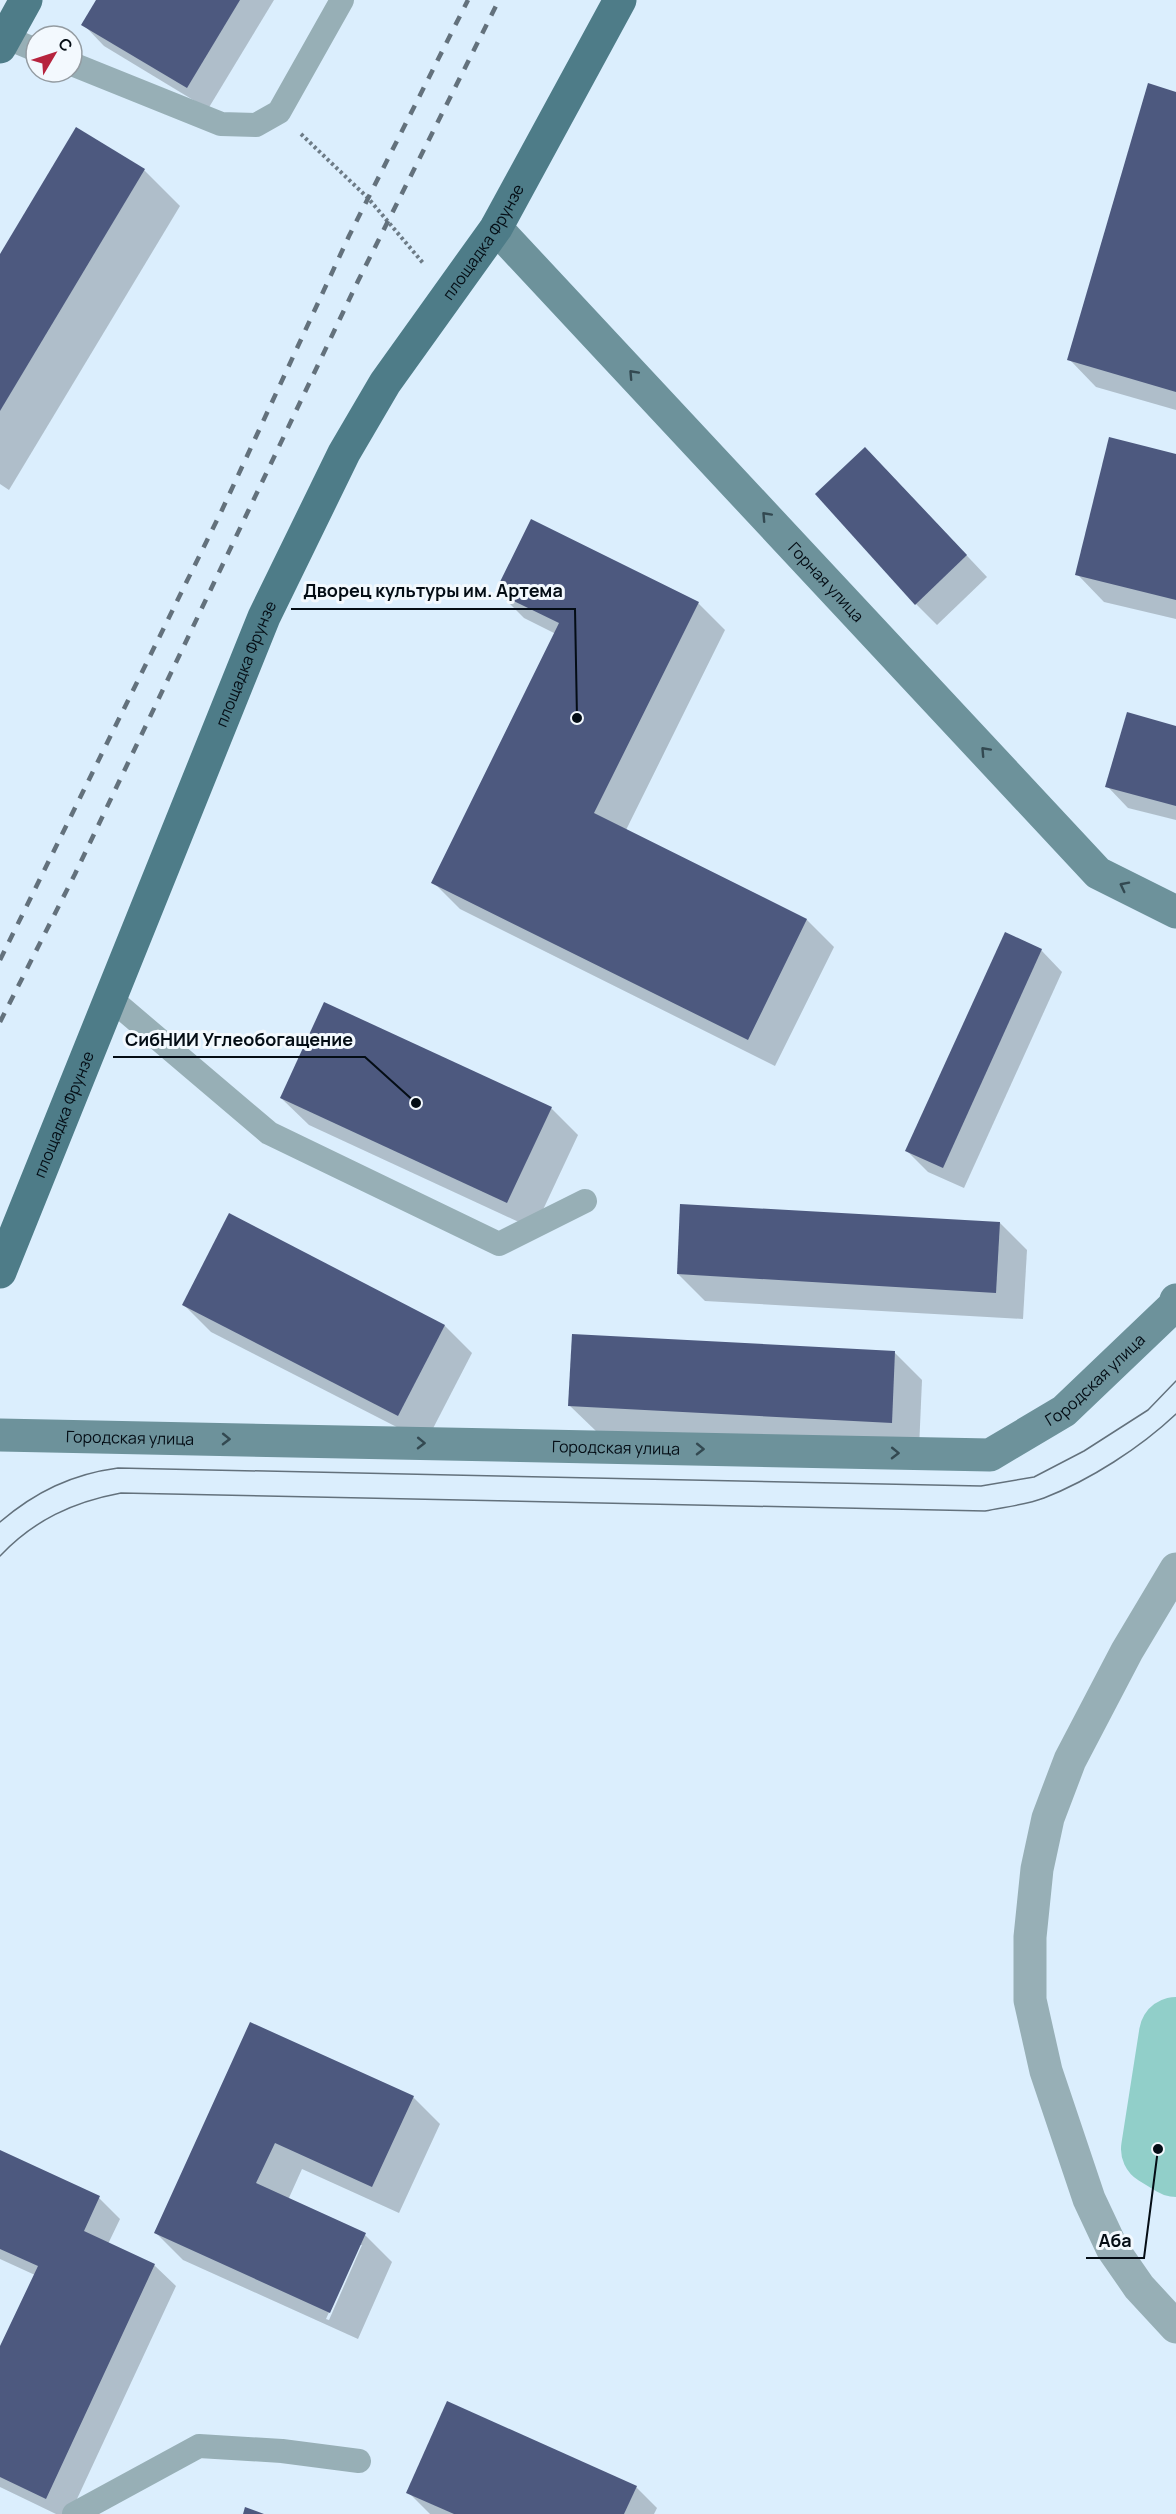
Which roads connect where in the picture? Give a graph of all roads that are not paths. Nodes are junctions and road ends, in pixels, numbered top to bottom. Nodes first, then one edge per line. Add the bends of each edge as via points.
1 (26, 0) edge
2 (342, 0) edge
3 (620, 0) edge
4 (3, 42) edge
5 (24, 47) edge
6 (84, 69) edge
7 (496, 228) junction
8 (1176, 912) edge
9 (110, 998) junction
10 (585, 1201) dead end
11 (0, 1272) edge
12 (1176, 1300) edge
13 (0, 1435) edge
14 (1176, 1569) edge
15 (1176, 2327) edge
16 (359, 2460) dead end
17 (74, 2514) edge

1 - 4 main road
2 - 6 lane via 279,112 256,125 221,124
3 - 7 main road, площадка Фрунзе
4 - 5 lane
8 -> 7 main road, Горная улица via 1098,873
7 - 9 main road, площадка Фрунзе via 385,383 344,453 269,607
9 - 10 lane via 268,1133 498,1244
9 - 11 main road, площадка Фрунзе
13 -> 12 main road, Городская улица via 990,1455 1064,1411
14 - 15 street via 1127,1651 1070,1760 1048,1818 1037,1869 1030,1937 1030,2000 1046,2071 1089,2199 1112,2248 1139,2287
16 - 17 lane via 199,2446

